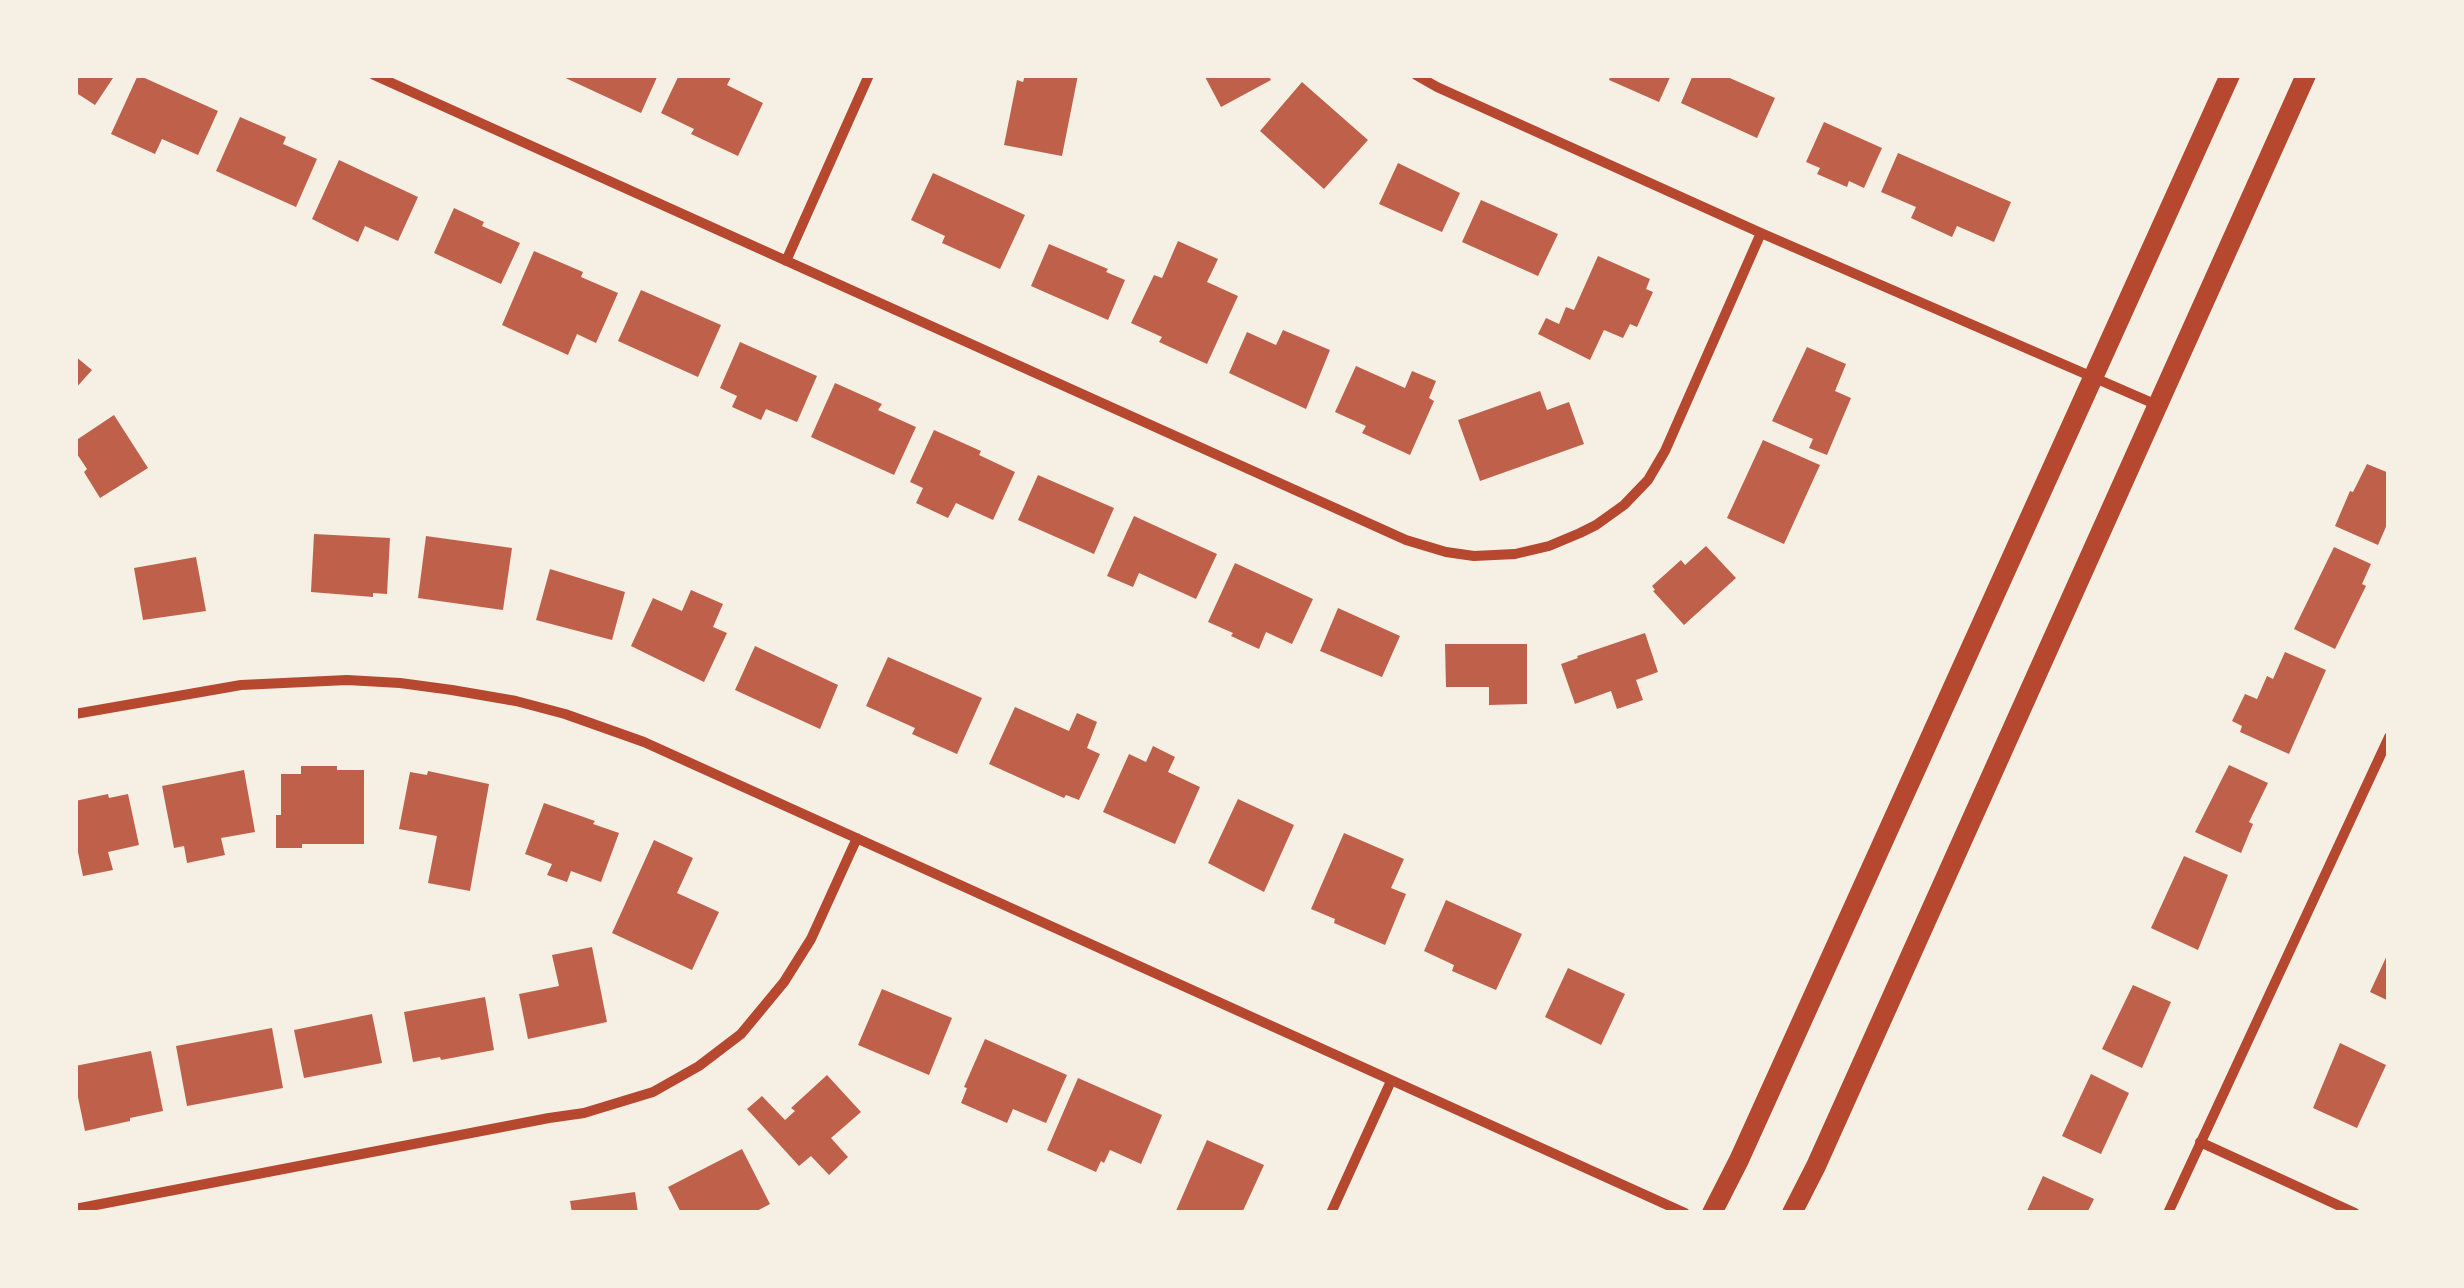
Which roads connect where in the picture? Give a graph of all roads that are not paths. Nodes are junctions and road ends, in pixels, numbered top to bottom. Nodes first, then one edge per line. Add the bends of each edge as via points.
1 (374, 75) edge
2 (869, 75) edge
3 (1416, 75) edge
4 (2230, 75) edge
5 (2306, 75) edge
6 (1761, 232) junction
7 (786, 261) junction
8 (2094, 378) junction
9 (2157, 406) junction
10 (75, 714) edge
11 (2389, 737) edge
12 (857, 838) junction
13 (1391, 1081) junction
14 (2200, 1142) junction
15 (75, 1209) edge
16 (1331, 1213) edge
17 (1685, 1213) edge
18 (1712, 1213) edge
19 (1792, 1213) edge
20 (2168, 1213) edge
21 (2354, 1213) edge

1 - 7 street
2 - 7 street
3 - 6 street
4 - 8 main road
5 - 9 main road
6 - 7 street via 1648,480 1596,525 1549,546 1502,556 1446,552 1406,540
6 - 8 street
8 - 9 street
8 - 18 main road
9 - 19 main road
10 - 12 street via 276,682 365,681 452,690 615,731
11 - 14 street
12 - 13 street
12 - 15 street via 784,982 741,1034 653,1092 584,1113
13 - 16 street
13 - 17 street
14 - 20 street
14 - 21 street

